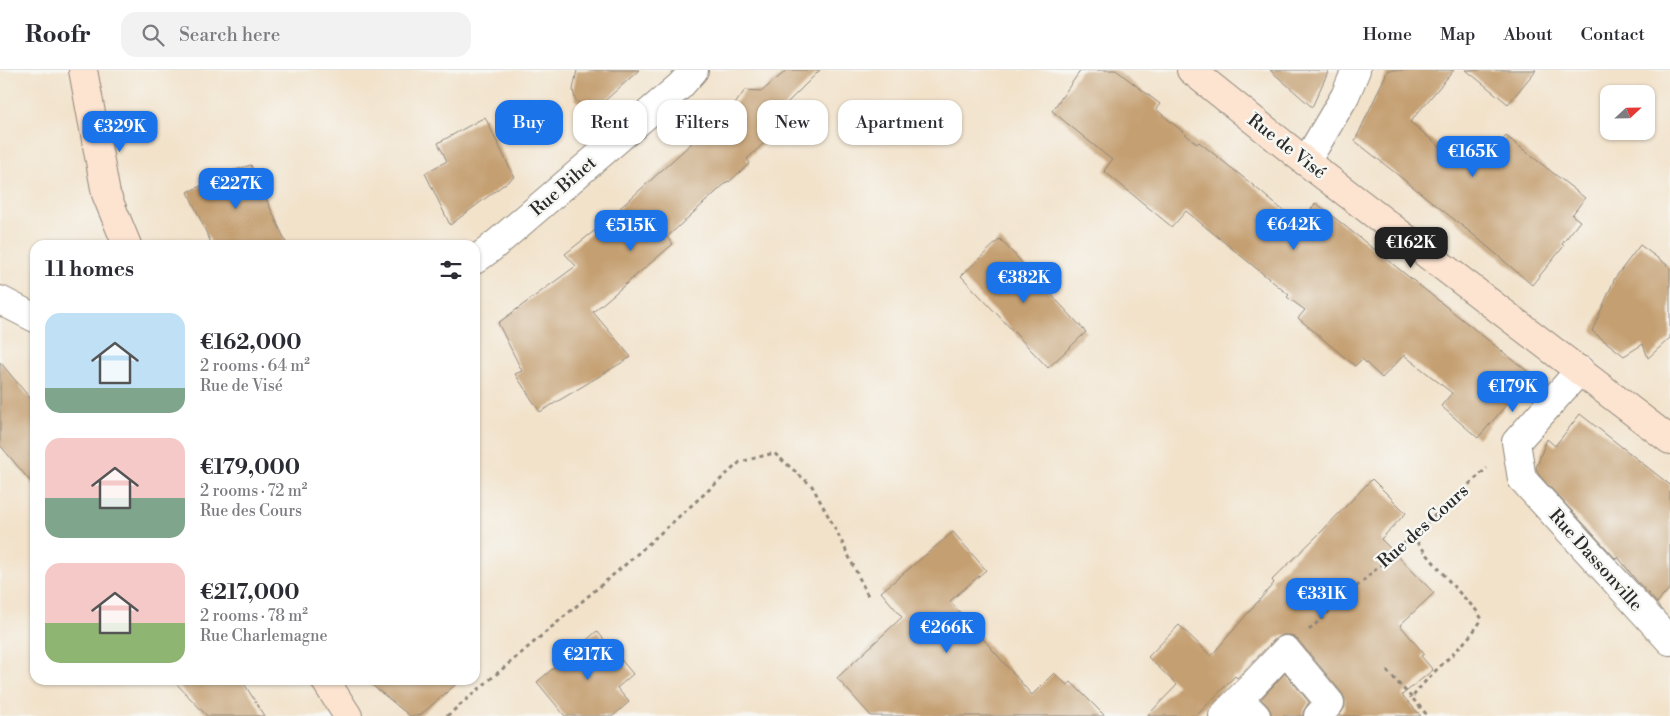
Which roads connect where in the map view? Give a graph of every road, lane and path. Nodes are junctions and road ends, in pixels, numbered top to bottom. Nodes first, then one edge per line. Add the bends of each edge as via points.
1 (83, 70) edge
2 (694, 70) edge
3 (1191, 70) edge
4 (1356, 70) edge
5 (1306, 162) junction
6 (125, 240) edge
7 (480, 257) edge
8 (0, 300) edge
9 (30, 315) edge
10 (1580, 370) junction
11 (1666, 430) edge
12 (1516, 442) junction
13 (1412, 536) junction
14 (868, 596) dead end
15 (1670, 641) edge
16 (1286, 650) junction
17 (1387, 671) dead end
18 (329, 685) edge
19 (1412, 698) junction
20 (1239, 710) edge
21 (348, 716) edge
22 (447, 716) edge
23 (1318, 716) edge
24 (1428, 716) edge

1 - 6 main road via 106,194
2 - 7 street, Rue Bihet via 680,86
3 - 5 main road, Rue de Visé
4 - 5 street via 1345,96
5 - 10 main road, Rue de Visé
8 - 9 street
10 - 11 main road, Rue de Visé
10 - 12 street
12 - 13 path, Rue des Cours
12 - 15 street, Rue Dassonville via 1522,479
13 - 16 path, Rue des Cours
13 - 19 path via 1482,619 1473,634
14 - 22 path via 812,486 774,453 740,462
16 - 20 street
16 - 23 street via 1330,703
17 - 19 path
18 - 21 main road
19 - 24 path

